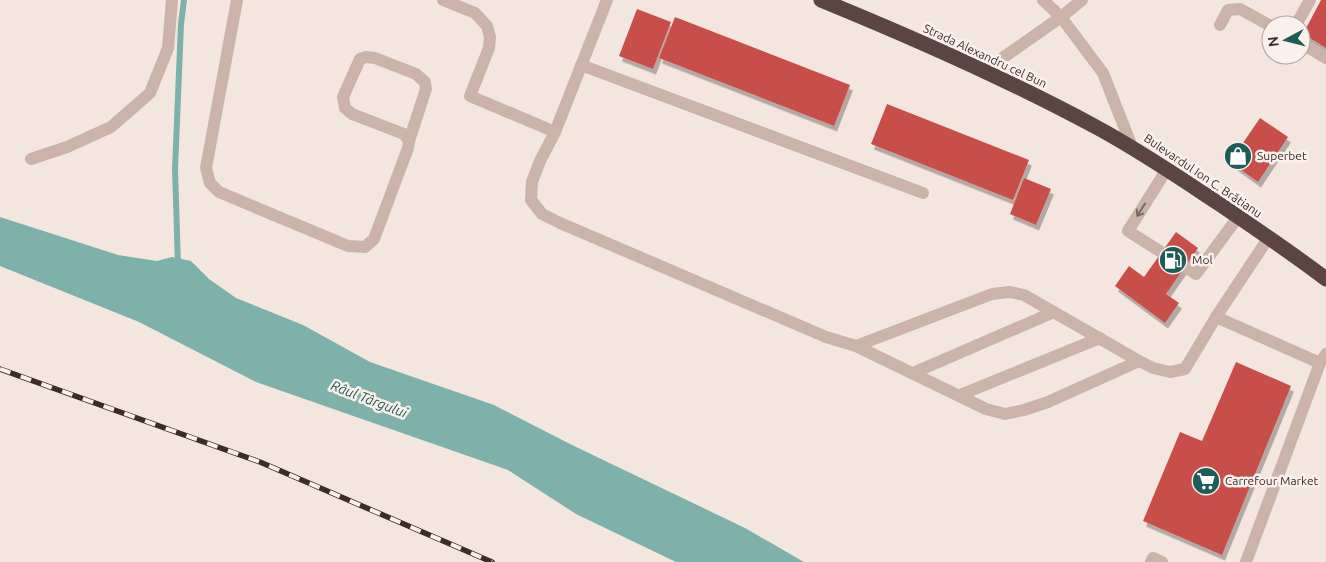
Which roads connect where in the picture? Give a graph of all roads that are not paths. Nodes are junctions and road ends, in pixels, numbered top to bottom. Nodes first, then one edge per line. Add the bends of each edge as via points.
1 (172, 0) edge
2 (237, 0) edge
3 (442, 0) edge
4 (607, 0) edge
5 (821, 0) edge
6 (1043, 0) edge
7 (1082, 0) edge
8 (1310, 0) edge
9 (1302, 15) edge
10 (1061, 17) junction
11 (1261, 21) edge
12 (1220, 25) dead end
13 (1311, 49) edge
14 (1326, 58) edge
15 (581, 65) junction
16 (984, 71) junction
17 (555, 132) junction
18 (409, 141) junction
19 (1132, 148) junction
20 (31, 159) dead end
21 (1167, 169) junction
22 (923, 193) dead end
23 (1238, 217) junction
24 (1269, 237) junction
25 (1326, 279) edge
26 (1054, 312) junction
27 (1216, 317) junction
28 (1100, 338) junction
29 (856, 346) junction
30 (1323, 359) edge
31 (1139, 361) junction
32 (912, 373) junction
33 (960, 396) junction
34 (1152, 562) edge
35 (1162, 562) edge
36 (1246, 562) edge

1 - 20 street via 168,48 150,93 111,127
2 - 18 street via 206,168 210,183 219,192 348,246 364,247 374,238
3 - 17 street via 474,13 488,26 489,48 470,96
4 - 15 street
5 - 16 highway, Strada Alexandru cel Bun
6 - 10 street, Bulevardul Ion C. Brătianu
7 - 10 street
8 - 9 street
10 - 16 street
10 - 19 street, Bulevardul Ion C. Brătianu via 1103,73
11 - 12 street via 1240,9 1228,10
13 - 14 street
15 - 17 street
15 - 22 street
16 - 19 highway, Strada Alexandru cel Bun via 1038,96
17 - 29 street via 532,182 531,200 542,214 826,337
18 - 18 street via 426,90 425,82 416,74 375,58 360,59 343,98 344,108 404,134
19 - 21 highway, Bulevardul Ion C. Brătianu
21 - 23 highway, Bulevardul Ion C. Brătianu
21 -> 23 street via 1128,231 1196,274
23 - 24 highway, Bulevardul Ion C. Brătianu
24 - 25 highway, Bulevardul Ion C. Brătianu
24 - 27 street
26 - 28 street
26 - 29 street via 1024,295 1010,292 992,294
26 - 32 street
27 - 30 street
27 - 31 street via 1185,369 1170,372
28 - 31 street
28 - 33 street
29 - 32 street
30 - 36 street
31 - 33 street via 1048,402 1005,414
32 - 33 street
34 - 35 street via 1153,558

